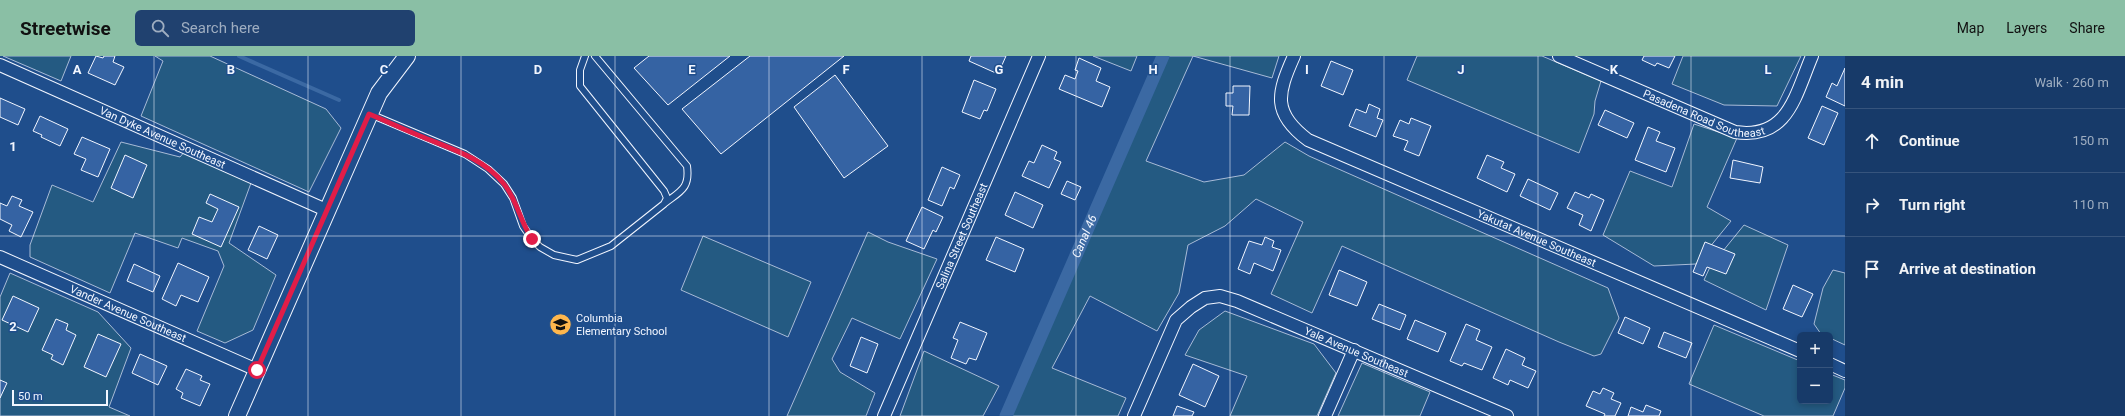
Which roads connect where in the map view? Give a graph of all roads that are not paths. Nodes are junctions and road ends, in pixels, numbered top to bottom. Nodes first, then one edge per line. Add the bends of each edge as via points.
1 (407, 56) edge
2 (585, 56) edge
3 (595, 56) edge
4 (1039, 56) edge
5 (1294, 56) edge
6 (1559, 56) edge
7 (1812, 56) edge
8 (0, 65) edge
9 (369, 114) junction
10 (664, 204) junction
11 (326, 210) junction
12 (0, 257) edge
13 (1354, 350) junction
14 (1797, 350) edge
15 (1833, 365) edge
16 (257, 370) junction
17 (1845, 371) edge
18 (237, 416) edge
19 (884, 416) edge
20 (1134, 416) edge
21 (1325, 416) edge
22 (1507, 416) edge

1 - 9 street via 379,93
2 - 10 lane via 580,70 580,86 664,191 667,198
3 - 10 lane via 687,166 685,188
4 - 19 street, Salina Street Southeast
5 - 14 street, Yakutat Avenue Southeast via 1284,79 1280,98 1283,113 1292,128 1308,140
6 - 7 street, Pasadena Road Southeast via 1735,132 1752,134 1764,132 1778,123 1790,109
8 - 11 street, Van Dyke Avenue Southeast
9 - 10 lane via 465,154 488,168 514,198 523,226 532,239 554,255 577,260 611,246
9 - 11 street
11 - 16 street
12 - 16 street, Vander Avenue Southeast
13 - 20 street, Yale Avenue Southeast via 1238,301 1220,296 1205,298 1191,306 1176,320
13 - 21 street
13 - 22 street, Yale Avenue Southeast
15 - 17 street
16 - 18 street

